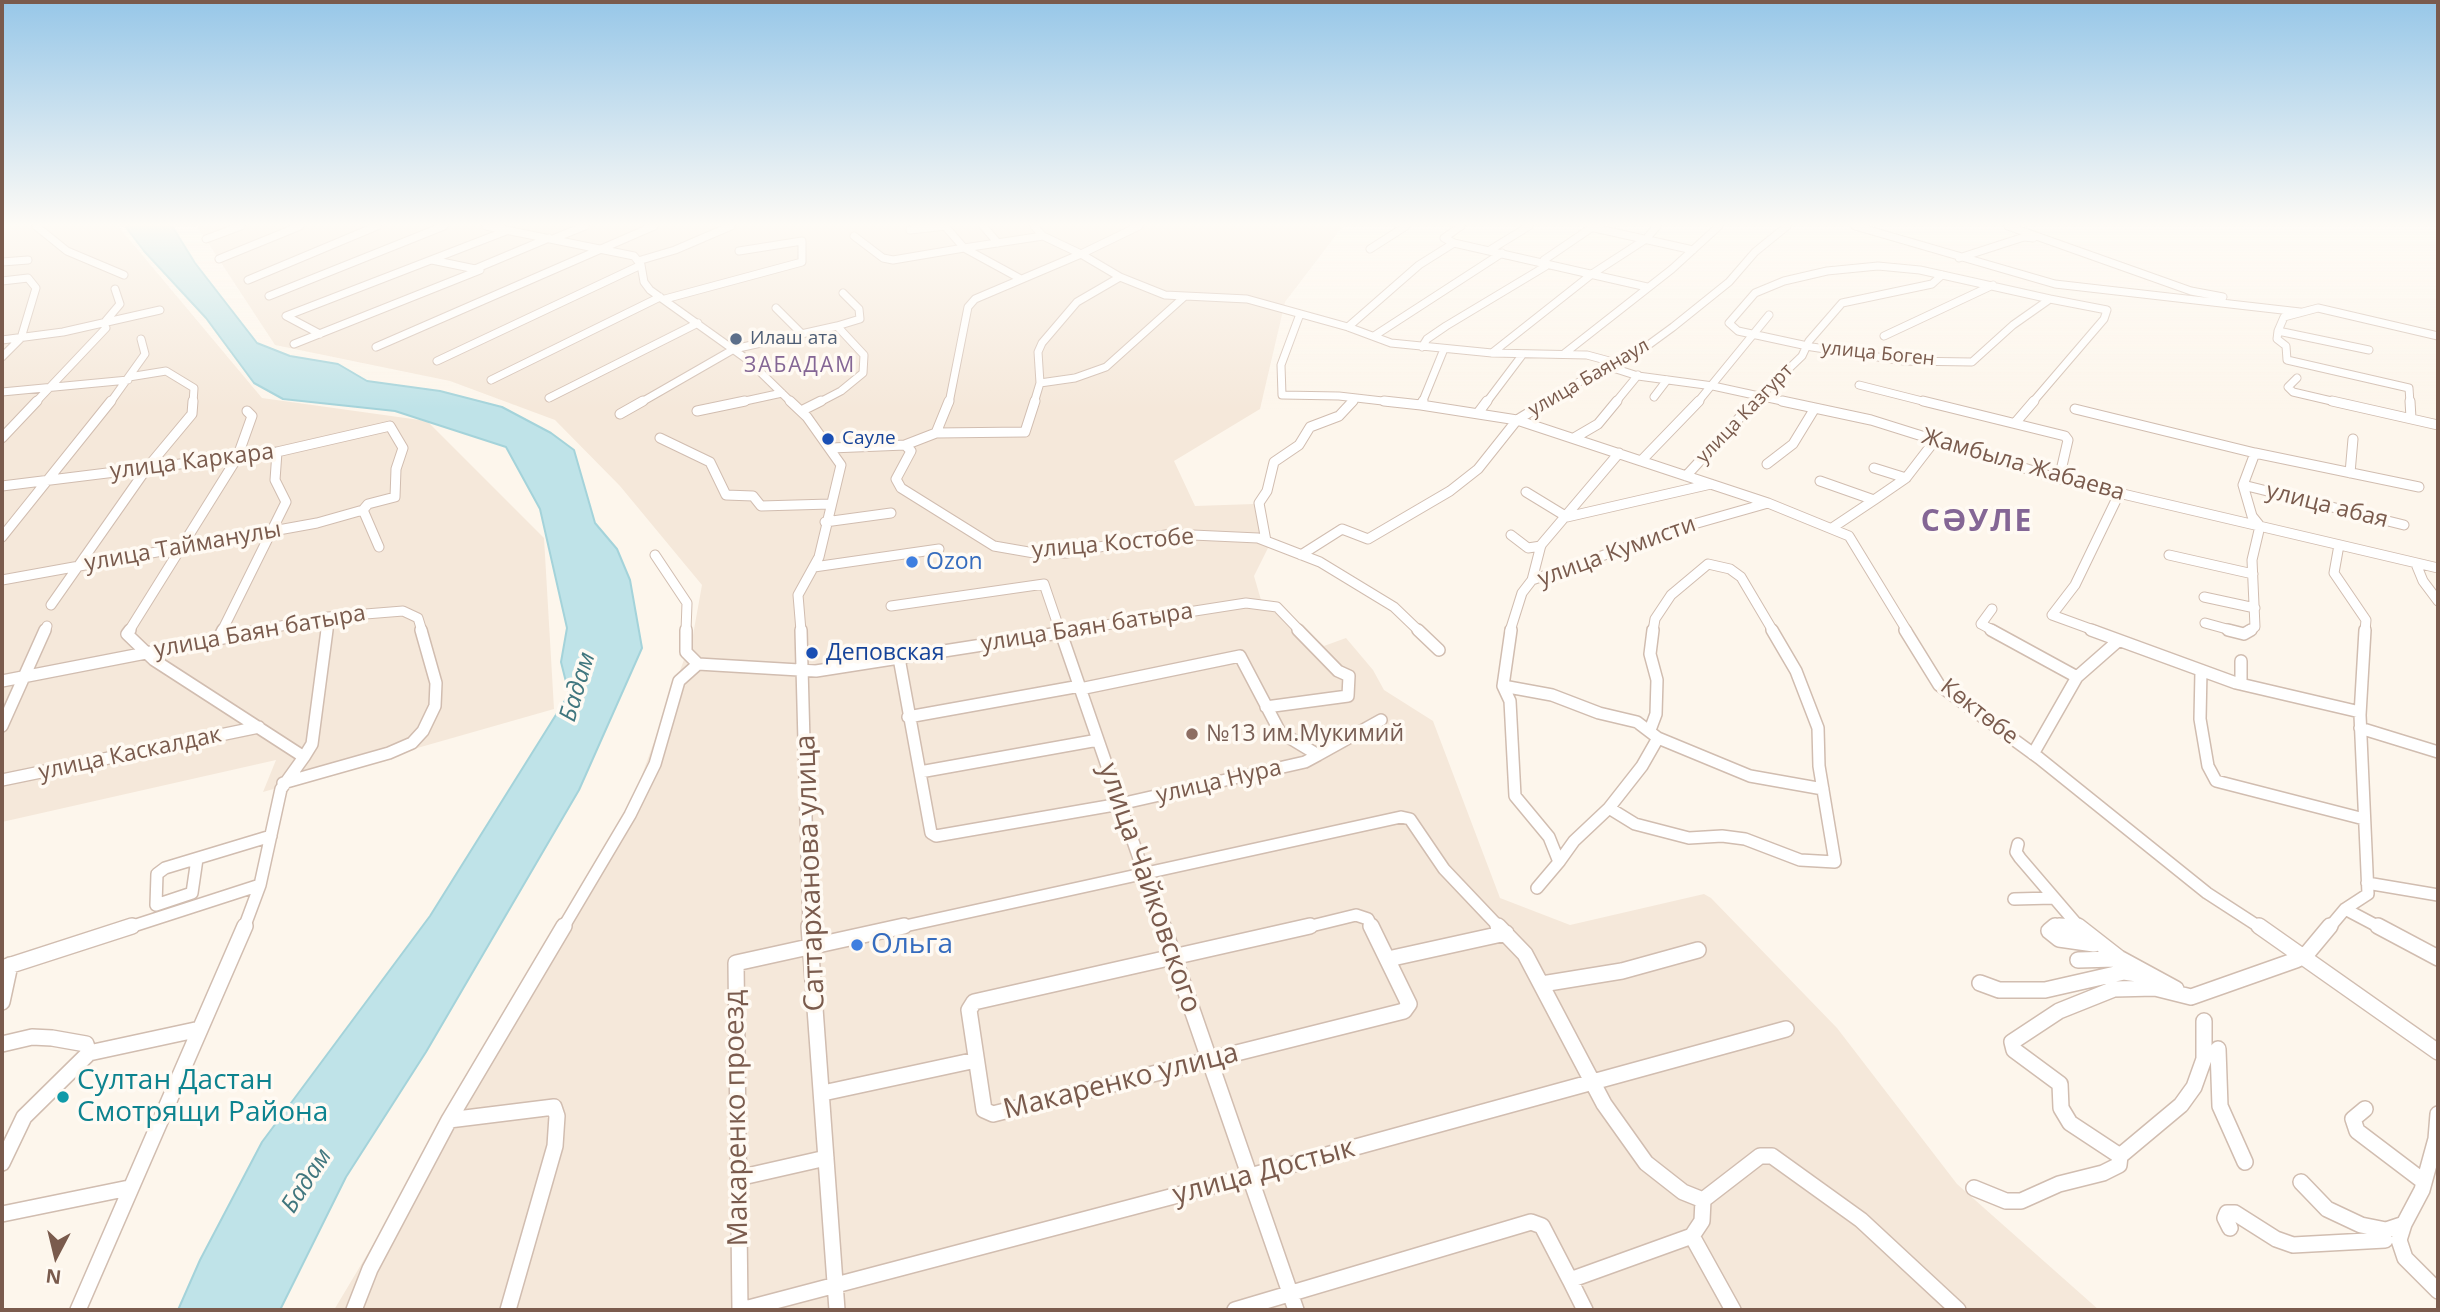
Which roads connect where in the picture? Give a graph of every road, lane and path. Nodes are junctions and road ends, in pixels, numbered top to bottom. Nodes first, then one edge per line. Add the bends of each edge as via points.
1 (35, 287) edge
2 (291, 287) edge
3 (361, 287) edge
4 (437, 287) edge
5 (510, 287) edge
6 (590, 287) edge
7 (650, 287) edge
8 (705, 287) edge
9 (1000, 287) edge
10 (1102, 287) edge
11 (1142, 287) edge
12 (1394, 287) edge
13 (1449, 287) edge
14 (1511, 287) edge
15 (1575, 287) edge
16 (1647, 287) edge
17 (1722, 287) edge
18 (1769, 287) edge
19 (1917, 287) edge
20 (1990, 287) edge
21 (2002, 287) edge
22 (2073, 287) edge
23 (2172, 287) edge
24 (2180, 287) edge
25 (115, 289) dead end
26 (843, 293) dead end
27 (269, 296) dead end
28 (1184, 297) junction
29 (663, 298) junction
30 (2050, 299) junction
31 (2216, 303) junction
32 (776, 308) dead end
33 (2315, 308) junction
34 (160, 310) dead end
35 (2300, 312) junction
36 (1300, 314) junction
37 (1769, 315) dead end
38 (104, 323) junction
39 (698, 323) junction
40 (837, 326) junction
41 (1348, 327) junction
42 (320, 334) junction
43 (802, 334) junction
44 (1753, 334) junction
45 (2277, 335) junction
46 (1374, 336) junction
47 (1884, 336) dead end
48 (2438, 336) edge
49 (21, 338) junction
50 (141, 339) dead end
51 (2, 340) edge
52 (294, 344) dead end
53 (1807, 346) junction
54 (376, 347) dead end
55 (1422, 347) junction
56 (734, 349) junction
57 (1444, 349) junction
58 (2369, 350) dead end
59 (1492, 353) junction
60 (1523, 354) junction
61 (1565, 354) junction
62 (2, 357) edge
63 (437, 361) dead end
64 (1612, 363) junction
65 (1638, 375) junction
66 (2297, 378) dead end
67 (128, 379) junction
68 (491, 380) dead end
69 (1667, 380) junction
70 (1040, 383) junction
71 (1859, 385) dead end
72 (1713, 386) junction
73 (49, 388) junction
74 (2, 393) edge
75 (782, 393) junction
76 (1764, 396) junction
77 (1654, 397) dead end
78 (549, 398) dead end
79 (1355, 399) junction
80 (1421, 405) junction
81 (1815, 408) junction
82 (2075, 409) dead end
83 (247, 411) dead end
84 (697, 411) dead end
85 (801, 411) junction
86 (1478, 413) junction
87 (620, 414) dead end
88 (2411, 418) junction
89 (1517, 420) junction
90 (2016, 422) junction
91 (2438, 425) edge
92 (381, 426) joint
93 (936, 432) junction
94 (2, 438) edge
95 (660, 438) dead end
96 (1574, 438) junction
97 (1936, 439) junction
98 (2353, 439) dead end
99 (907, 446) junction
100 (831, 447) junction
101 (276, 452) junction
102 (1619, 453) junction
103 (2255, 453) junction
104 (237, 458) junction
105 (1641, 461) junction
106 (1767, 464) dead end
107 (147, 468) junction
108 (1874, 468) dead end
109 (2350, 473) junction
110 (1686, 476) junction
111 (1906, 478) junction
112 (2059, 479) junction
113 (48, 480) junction
114 (1820, 481) dead end
115 (1711, 484) junction
116 (2243, 485) junction
117 (2, 486) edge
118 (2419, 487) dead end
119 (1526, 492) dead end
120 (2119, 494) junction
121 (1874, 500) junction
122 (1768, 503) junction
123 (830, 504) junction
124 (363, 510) junction
125 (891, 513) dead end
126 (1567, 517) junction
127 (825, 522) junction
128 (2404, 525) dead end
129 (2260, 526) junction
130 (1832, 528) junction
131 (274, 531) junction
132 (1511, 536) dead end
133 (2, 537) edge
134 (1266, 541) junction
135 (2339, 545) junction
136 (1541, 546) junction
137 (181, 547) junction
138 (379, 547) dead end
139 (939, 549) dead end
140 (655, 555) dead end
141 (1301, 555) junction
142 (2169, 555) dead end
143 (2416, 564) junction
144 (77, 566) junction
145 (814, 567) junction
146 (2438, 568) edge
147 (2253, 574) junction
148 (2, 580) edge
149 (1532, 580) junction
150 (2204, 597) dead end
151 (2438, 601) edge
152 (51, 606) dead end
153 (891, 606) dead end
154 (2255, 608) junction
155 (1992, 609) dead end
156 (328, 617) junction
157 (2204, 623) dead end
158 (47, 626) dead end
159 (1061, 632) junction
160 (219, 638) junction
161 (2118, 642) junction
162 (1439, 650) dead end
163 (147, 653) junction
164 (899, 658) junction
165 (2241, 661) dead end
166 (698, 664) junction
167 (804, 671) junction
168 (2202, 671) junction
169 (24, 677) junction
170 (2077, 677) junction
171 (2, 681) edge
172 (2241, 684) junction
173 (1503, 686) junction
174 (1080, 687) junction
175 (1266, 707) junction
176 (2360, 712) junction
177 (908, 717) junction
178 (1381, 720) dead end
179 (2, 726) edge
180 (259, 727) junction
181 (2360, 728) junction
182 (1654, 734) junction
183 (1098, 740) junction
184 (2438, 752) edge
185 (2033, 754) junction
186 (1318, 755) junction
187 (304, 757) junction
188 (920, 772) junction
189 (2, 780) edge
190 (283, 783) junction
191 (1822, 789) junction
192 (1120, 804) junction
193 (1609, 808) junction
194 (2364, 819) junction
195 (271, 836) junction
196 (1549, 837) junction
197 (1574, 841) junction
198 (2018, 844) dead end
199 (197, 859) dead end
200 (1559, 862) junction
201 (1143, 873) junction
202 (2367, 883) junction
203 (260, 885) junction
204 (1537, 888) dead end
205 (2438, 895) edge
206 (2014, 898) dead end
207 (2053, 898) junction
208 (2345, 909) junction
209 (2078, 927) junction
210 (1506, 933) junction
211 (2097, 944) junction
212 (811, 945) junction
213 (1698, 950) dead end
214 (2305, 956) junction
215 (2438, 958) edge
216 (1174, 959) junction
217 (1388, 960) junction
218 (2078, 960) dead end
219 (2122, 960) junction
220 (6, 966) edge
221 (2154, 977) junction
222 (1980, 983) dead end
223 (1542, 984) junction
224 (2191, 997) junction
225 (2, 1002) edge
226 (2204, 1021) dead end
227 (200, 1029) junction
228 (1786, 1029) dead end
229 (2, 1044) edge
230 (2218, 1049) dead end
231 (2438, 1052) edge
232 (89, 1053) junction
233 (976, 1060) junction
234 (1208, 1060) junction
235 (1592, 1082) junction
236 (822, 1093) junction
237 (2365, 1110) dead end
238 (2438, 1114) edge
239 (449, 1120) junction
240 (2120, 1156) junction
241 (826, 1158) junction
242 (2245, 1162) dead end
243 (2, 1163) edge
244 (1250, 1176) junction
245 (738, 1178) junction
246 (2423, 1181) junction
247 (2301, 1182) dead end
248 (129, 1188) junction
249 (1974, 1188) dead end
250 (1703, 1200) junction
251 (2, 1214) edge
252 (2404, 1224) junction
253 (2230, 1228) dead end
254 (1692, 1236) junction
255 (2385, 1240) dead end
256 (1570, 1280) junction
257 (834, 1285) junction
258 (2438, 1291) edge
259 (1294, 1302) edge
260 (78, 1310) edge
261 (354, 1310) edge
262 (508, 1310) edge
263 (740, 1310) edge
264 (836, 1310) edge
265 (1235, 1310) edge
266 (1585, 1310) edge
267 (1733, 1310) edge
268 (1958, 1310) edge

1 - 49 street
2 - 27 street
3 - 42 street via 286,316
4 - 42 street
5 - 54 street
6 - 63 street
7 - 29 street
8 - 29 street
9 - 93 street via 968,307 951,397
10 - 70 street via 1077,302 1042,343 1038,352
11 - 28 street, Жамбыла Жабаева
12 - 41 street
13 - 46 street
14 - 55 street via 1446,326
15 - 59 street
16 - 61 street
17 - 64 street, улица Баянаул via 1647,346
18 - 44 street, улица Боген via 1755,293 1729,323 1738,331
19 - 53 street, улица Казгурт via 1842,303
20 - 47 street
21 - 30 street, улица Боген
22 - 31 street
23 - 31 street
24 - 33 street
25 - 38 street via 120,304
26 - 40 street via 859,309 860,319
28 - 36 street, Жамбыла Жабаева via 1247,299
28 - 70 street via 1106,367 1075,379
29 - 39 street
29 - 68 street
30 - 53 street, улица Боген via 1972,362 1904,361
30 - 90 street via 2107,310
31 - 35 street
32 - 43 street
33 - 35 street
33 - 48 street
34 - 38 street
35 - 45 street via 2284,317
36 - 41 street, Жамбыла Жабаева
36 - 79 street, Көктөбе via 1281,365 1282,395
37 - 44 street
38 - 49 street
38 - 73 street via 106,328
39 - 56 street
39 - 78 street
40 - 43 street
40 - 85 street via 864,355 863,373 841,391
41 - 46 street, Жамбыла Жабаева
42 - 52 street
43 - 56 street
44 - 53 street, улица Боген
44 - 72 street
45 - 58 street
45 - 88 street via 2286,346 2287,360 2409,388
46 - 55 street, Жамбыла Жабаева
49 - 51 street
49 - 62 street
50 - 67 street via 145,354
53 - 76 street, улица Казгурт
55 - 57 street, Жамбыла Жабаева
56 - 75 street
56 - 87 street
57 - 59 street, Жамбыла Жабаева
57 - 80 street
59 - 60 street, Жамбыла Жабаева
60 - 61 street, Жамбыла Жабаева
60 - 86 street
61 - 64 street, Жамбыла Жабаева
64 - 65 street, Жамбыла Жабаева via 1622,372
64 - 89 street, улица Баянаул
65 - 69 street, Жамбыла Жабаева
65 - 96 street via 1598,424
66 - 88 street via 2288,387 2293,392
67 - 73 street
67 - 107 street via 166,371 194,388 192,414
67 - 113 street
69 - 72 street, Жамбыла Жабаева
69 - 77 street
70 - 93 street via 1025,432
71 - 90 street
72 - 76 street, Жамбыла Жабаева
72 - 105 street
73 - 74 street
73 - 94 street
75 - 84 street
75 - 85 street
76 - 81 street, Жамбыла Жабаева
76 - 110 street, улица Казгурт via 1743,412
79 - 80 street, Көктөбе
79 - 134 street via 1339,416 1310,427 1299,444 1274,462 1259,503
80 - 86 street, Көктөбе
81 - 97 street, Жамбыла Жабаева
81 - 106 street via 1793,444
82 - 103 street
83 - 104 street via 252,416
85 - 100 street
86 - 89 street, Көктөбе
88 - 91 street
89 - 96 street, Көктөбе
89 - 141 street via 1478,469 1450,491 1368,539 1342,529
90 - 112 street via 2065,436 2068,440
92 - 101 street, улица Каркара
92 - 124 street, улица Тайманулы via 390,426 403,447 395,497 368,504
93 - 99 street
95 - 123 street via 710,462 726,495 752,496 761,506
96 - 102 street, Көктөбе
97 - 111 street
97 - 112 street, Жамбыла Жабаева
98 - 109 street
99 - 100 street
99 - 134 street, улица Костобе via 911,451 896,479 901,488 956,525 1010,551 1066,553 1182,534
100 - 123 street, Саттарханова улица via 842,469
101 - 104 street, улица Каркара
101 - 131 street via 275,480 286,502
102 - 105 street, Көктөбе
102 - 126 street
103 - 109 street, улица абая
103 - 116 street, улица абая
104 - 107 street, улица Каркара
104 - 137 street
105 - 110 street, Көктөбе
107 - 113 street, улица Каркара
107 - 144 street
108 - 111 street
109 - 118 street, улица абая
110 - 115 street, Көктөбе
111 - 121 street
112 - 120 street, Жамбыла Жабаева
113 - 117 street, улица Каркара
113 - 133 street
114 - 121 street
115 - 122 street, Көктөбе
115 - 126 street
116 - 128 street, улица абая
116 - 129 street via 2252,516
119 - 126 street
120 - 129 street, Жамбыла Жабаева
120 - 161 street via 2075,585 2052,615
121 - 130 street
122 - 130 street, Көктөбе
122 - 149 street, улица Кумисти
123 - 127 street, Саттарханова улица
124 - 131 street, улица Тайманулы
124 - 138 street
125 - 127 street
126 - 136 street
127 - 145 street, Саттарханова улица
129 - 135 street, Жамбыла Жабаева
129 - 147 street
130 - 185 street, Көктөбе via 1849,536 1939,685
131 - 137 street, улица Тайманулы
131 - 160 street
132 - 136 street via 1528,548
134 - 141 street, улица Костобе
135 - 143 street, Жамбыла Жабаева
135 - 176 street via 2334,573 2366,621
136 - 149 street
137 - 144 street, улица Тайманулы
137 - 163 street via 127,634
139 - 145 street
140 - 166 street via 687,603 686,652
141 - 162 street, улица Костобе via 1394,607
142 - 147 street
143 - 146 street, Жамбыла Жабаева
143 - 151 street
144 - 148 street, улица Тайманулы
144 - 152 street
145 - 167 street, Саттарханова улица via 798,595
147 - 154 street
149 - 173 street, улица Кумисти via 1522,593 1511,626
150 - 154 street
153 - 159 street, улица Чайковского via 1044,584
154 - 157 street via 2255,627 2244,634
155 - 170 street via 1981,624
156 - 160 street, улица Баян батыра
156 - 187 street via 312,744
156 - 190 street, улица Баян батыра via 403,611 418,618 436,683 435,706 412,743
158 - 169 street
159 - 164 street, улица Баян батыра
159 - 174 street, улица Чайковского
159 - 175 street, улица Баян батыра via 1246,603 1277,607 1338,671 1349,676 1348,696
160 - 163 street, улица Баян батыра
161 - 168 street
161 - 170 street
163 - 169 street, улица Баян батыра
163 - 180 street
164 - 167 street, улица Баян батыра
164 - 177 street, улица Нура
165 - 172 street
166 - 167 street, улица Баян батыра
166 - 239 street via 679,681 654,764 630,815
167 - 212 street, Саттарханова улица
168 - 172 street
168 - 194 street via 2200,719 2208,766 2216,781
169 - 171 street, улица Баян батыра
169 - 179 street
170 - 185 street
172 - 176 street
173 - 182 street via 1552,695 1637,722
173 - 196 street via 1510,701 1515,796
174 - 175 street, улица Нура via 1240,656
174 - 177 street, улица Нура
174 - 183 street, улица Чайковского
175 - 186 street, улица Нура via 1285,737
176 - 181 street
177 - 188 street, улица Нура
178 - 186 street
180 - 187 street
180 - 189 street, улица Каскалдак
181 - 184 street
181 - 194 street
182 - 191 street via 1750,776
182 - 191 street via 1657,680 1650,654 1655,619 1671,595 1708,564 1730,569 1741,577 1808,699 1818,729
182 - 193 street via 1642,766
183 - 188 street
183 - 192 street, улица Чайковского
185 - 214 street, Көктөбе via 2207,893
186 - 192 street, улица Нура via 1305,762
187 - 190 street
188 - 192 street, улица Нура via 931,833 936,836
190 - 195 street
191 - 193 street via 1835,862 1779,854 1745,839 1678,836 1635,824
192 - 201 street, улица Чайковского
193 - 197 street
194 - 202 street
195 - 199 street
195 - 203 street
196 - 197 street
196 - 200 street
197 - 200 street
198 - 207 street via 2016,852
200 - 204 street
201 - 210 street via 1406,817 1444,869
201 - 212 street
201 - 216 street, улица Чайковского
202 - 205 street
202 - 208 street via 2368,894
203 - 220 street
203 - 227 street
206 - 207 street
207 - 209 street
208 - 214 street
208 - 215 street
209 - 211 street
209 - 211 street via 2055,926 2049,931 2059,939
210 - 217 street
210 - 223 street
211 - 219 street
212 - 236 street, Саттарханова улица
212 - 245 street, Макаренко проезд via 740,960 734,966
213 - 223 street via 1622,971
214 - 224 street
214 - 231 street, Көктөбе
216 - 217 street, Макаренко улица via 1356,915 1368,919
216 - 233 street, Макаренко улица via 974,1002 969,1010
216 - 234 street, улица Чайковского
217 - 234 street, Макаренко улица via 1409,1004 1404,1011
218 - 219 street
219 - 221 street
220 - 225 street
221 - 222 street via 2124,972 2036,990 1998,990
221 - 224 street
223 - 235 street
224 - 240 street via 2155,988 2114,989 2059,1011 2012,1042 2014,1049 2060,1084 2061,1108 2070,1123
226 - 240 street via 2204,1059 2189,1095
227 - 232 street
227 - 248 street
228 - 235 street, улица Достык
229 - 232 street via 52,1038 86,1044
230 - 242 street via 2220,1105
232 - 243 street via 24,1117
233 - 234 street, Макаренко улица via 987,1114
233 - 236 street
234 - 244 street, улица Чайковского
235 - 244 street, улица Достык
235 - 250 street via 1646,1163 1683,1192
236 - 241 street, Саттарханова улица
237 - 246 street via 2353,1119 2357,1131
238 - 246 street via 2436,1139
239 - 261 street via 370,1269
239 - 262 street via 554,1107 558,1116 555,1146
240 - 249 street via 2119,1165 2112,1169 2021,1201 2006,1201
241 - 245 street
241 - 257 street, Саттарханова улица
244 - 257 street, улица Достык
244 - 259 street, улица Чайковского
245 - 263 street, Макаренко проезд
246 - 252 street
247 - 252 street via 2328,1209 2361,1225 2386,1230
248 - 251 street
248 - 260 street
250 - 254 street via 1702,1221
250 - 268 street via 1760,1156 1773,1156 1861,1220
252 - 258 street via 2399,1240 2405,1258
253 - 255 street via 2225,1218 2235,1213 2293,1245
254 - 256 street
254 - 267 street
256 - 259 street via 1542,1226 1531,1222
256 - 266 street
257 - 263 street, улица Достык
257 - 264 street, Саттарханова улица
259 - 265 street

